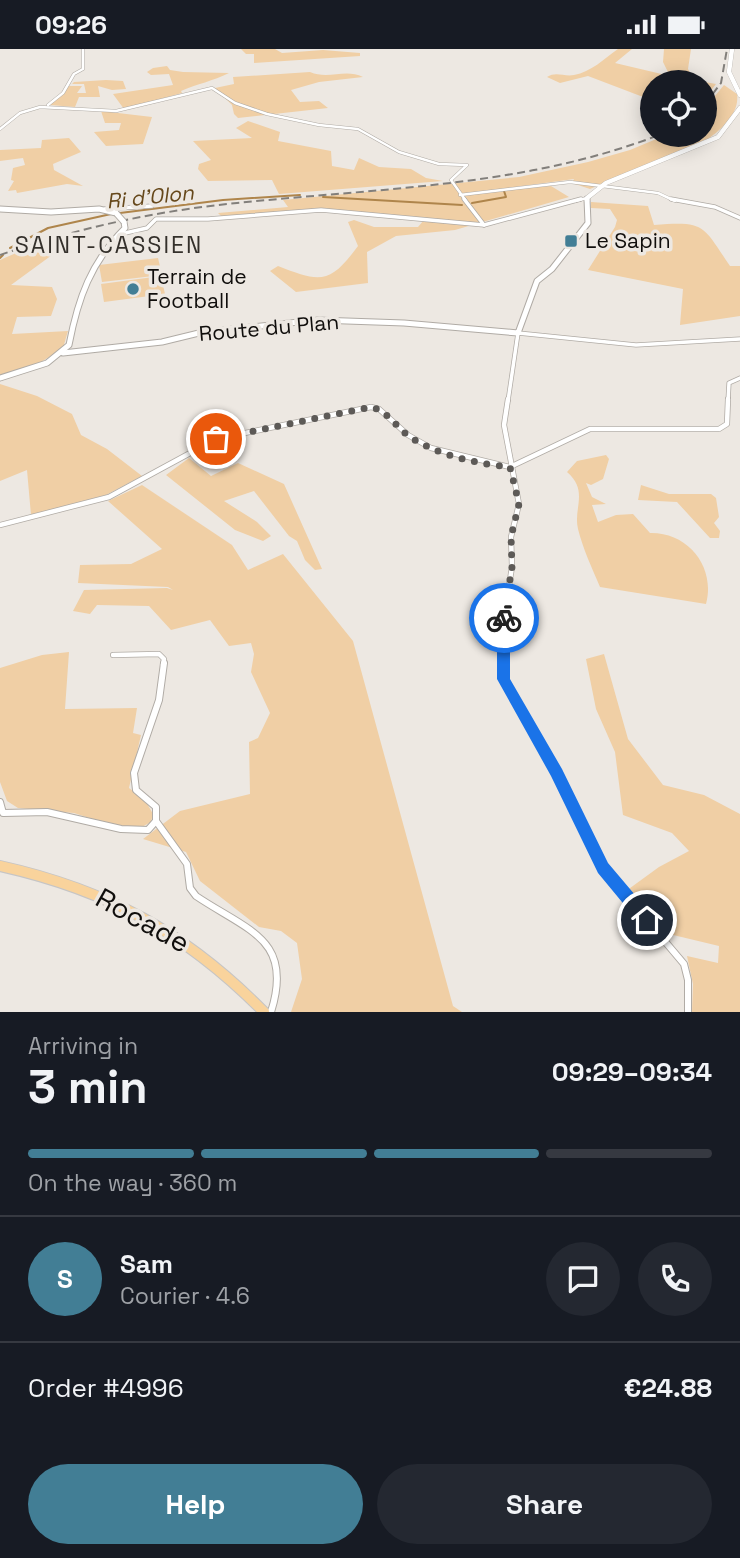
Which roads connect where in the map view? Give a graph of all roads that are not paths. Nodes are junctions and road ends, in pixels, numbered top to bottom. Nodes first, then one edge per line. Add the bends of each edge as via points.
1 (83, 49) edge
2 (732, 49) edge
3 (740, 95) edge
4 (47, 106) junction
5 (740, 109) edge
6 (0, 129) edge
7 (600, 187) junction
8 (460, 195) junction
9 (587, 198) junction
10 (152, 206) dead end
11 (0, 209) edge
12 (105, 209) junction
13 (740, 218) edge
14 (484, 225) junction
15 (120, 234) junction
16 (518, 333) junction
17 (740, 339) edge
18 (63, 353) junction
19 (0, 378) edge
20 (740, 378) edge
21 (510, 467) junction
22 (0, 525) edge
23 (113, 655) dead end
24 (0, 802) edge
25 (156, 821) junction
26 (0, 866) edge
27 (264, 1012) edge
28 (271, 1012) edge
29 (688, 1012) edge

1 - 4 street via 83,69
2 - 3 street via 729,72
4 - 6 street via 20,113
4 - 8 street via 116,111 210,88 267,114 358,129 399,152 439,164 467,165 452,178
5 - 7 street via 718,137
7 - 8 street via 570,182
7 - 9 street
7 - 13 street via 658,193
8 - 14 street
9 - 14 street
9 - 16 street via 587,223 537,282
10 - 12 street
11 - 12 street
12 - 15 street, bridge via 124,222
14 - 15 street via 303,210 156,219 147,228
15 - 18 street via 102,252 90,274
16 - 17 street via 621,345
16 - 18 street, Route du Plan via 318,320
16 - 21 street via 505,408
18 - 19 street, Route du Plan
20 - 21 street via 729,383 727,424 719,429 590,429
21 - 22 street via 431,448 371,407 216,439 110,497
21 - 29 street via 519,504 511,537 512,567 504,617 504,679 603,868 684,964
23 - 25 street via 159,655 164,659 159,700 134,773 136,790 156,807
24 - 25 street via 4,813 48,812 133,832 148,830
25 - 28 street via 187,865 190,888 196,896 265,943 275,957 277,993
26 - 27 main road, Rocade via 76,884 153,920 209,958

